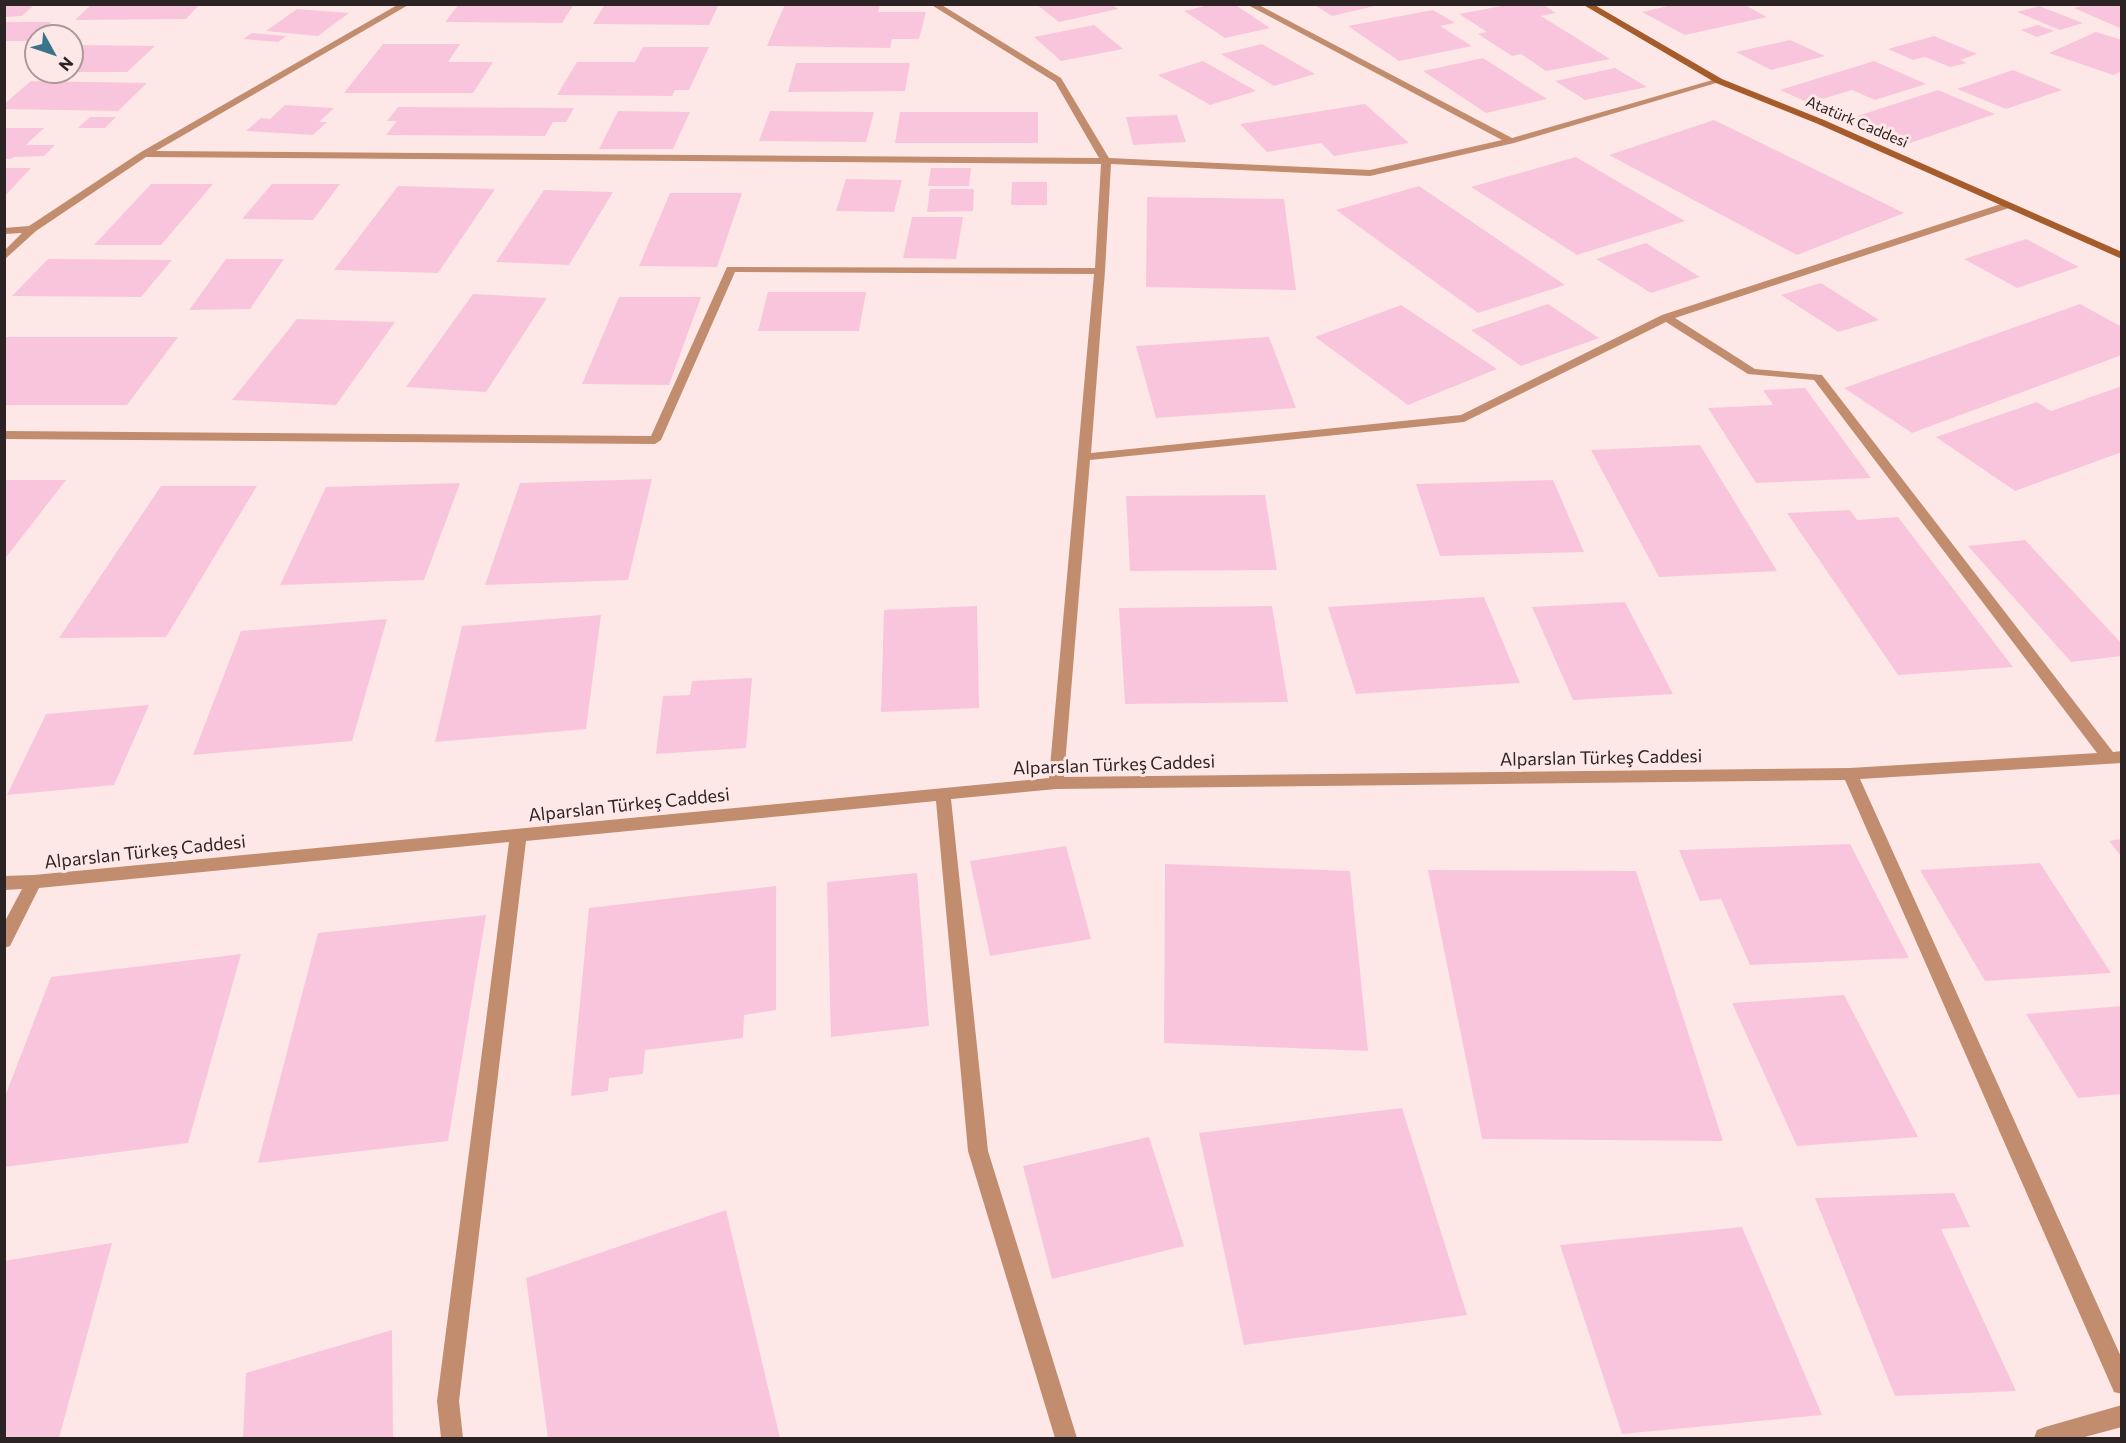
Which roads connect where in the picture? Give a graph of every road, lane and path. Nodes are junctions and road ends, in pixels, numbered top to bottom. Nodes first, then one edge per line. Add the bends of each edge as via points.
1 (406, 4) edge
2 (934, 4) edge
3 (1250, 4) edge
4 (1587, 5) edge
5 (1719, 81) junction
6 (1510, 141) junction
7 (144, 154) junction
8 (1106, 161) junction
9 (2008, 206) junction
10 (32, 229) junction
11 (4, 231) edge
12 (2121, 256) edge
13 (4, 257) edge
14 (1100, 271) junction
15 (1666, 317) junction
16 (4, 435) edge
17 (1084, 457) junction
18 (2115, 758) edge
19 (1850, 774) junction
20 (1056, 783) junction
21 (943, 795) junction
22 (518, 836) junction
23 (34, 882) junction
24 (4, 883) edge
25 (4, 941) edge
26 (2121, 1384) edge
27 (2121, 1416) edge
28 (452, 1438) edge
29 (1066, 1438) edge
30 (2045, 1438) edge

1 - 7 street
2 - 8 street via 1058,80
3 - 6 street
4 - 5 street, Atatürk Caddesi
5 - 6 street
5 - 9 street, Atatürk Caddesi
6 - 8 street via 1370,173
7 - 8 street
7 - 10 street
8 - 14 street
9 - 12 street, Atatürk Caddesi
9 - 15 street
10 - 11 street
10 - 13 street
14 - 16 street via 731,269 656,440
14 - 17 street
15 - 17 street via 1464,418
15 - 18 street via 1752,372 1818,377
17 - 20 street
18 - 19 street, Alparslan Türkeş Caddesi
19 - 20 street, Alparslan Türkeş Caddesi
19 - 26 street
20 - 21 street, Alparslan Türkeş Caddesi
21 - 22 street, Alparslan Türkeş Caddesi
21 - 29 street via 978,1151
22 - 23 street, Alparslan Türkeş Caddesi
22 - 28 street via 448,1401
23 - 24 street, Alparslan Türkeş Caddesi
23 - 25 street
27 - 30 street

